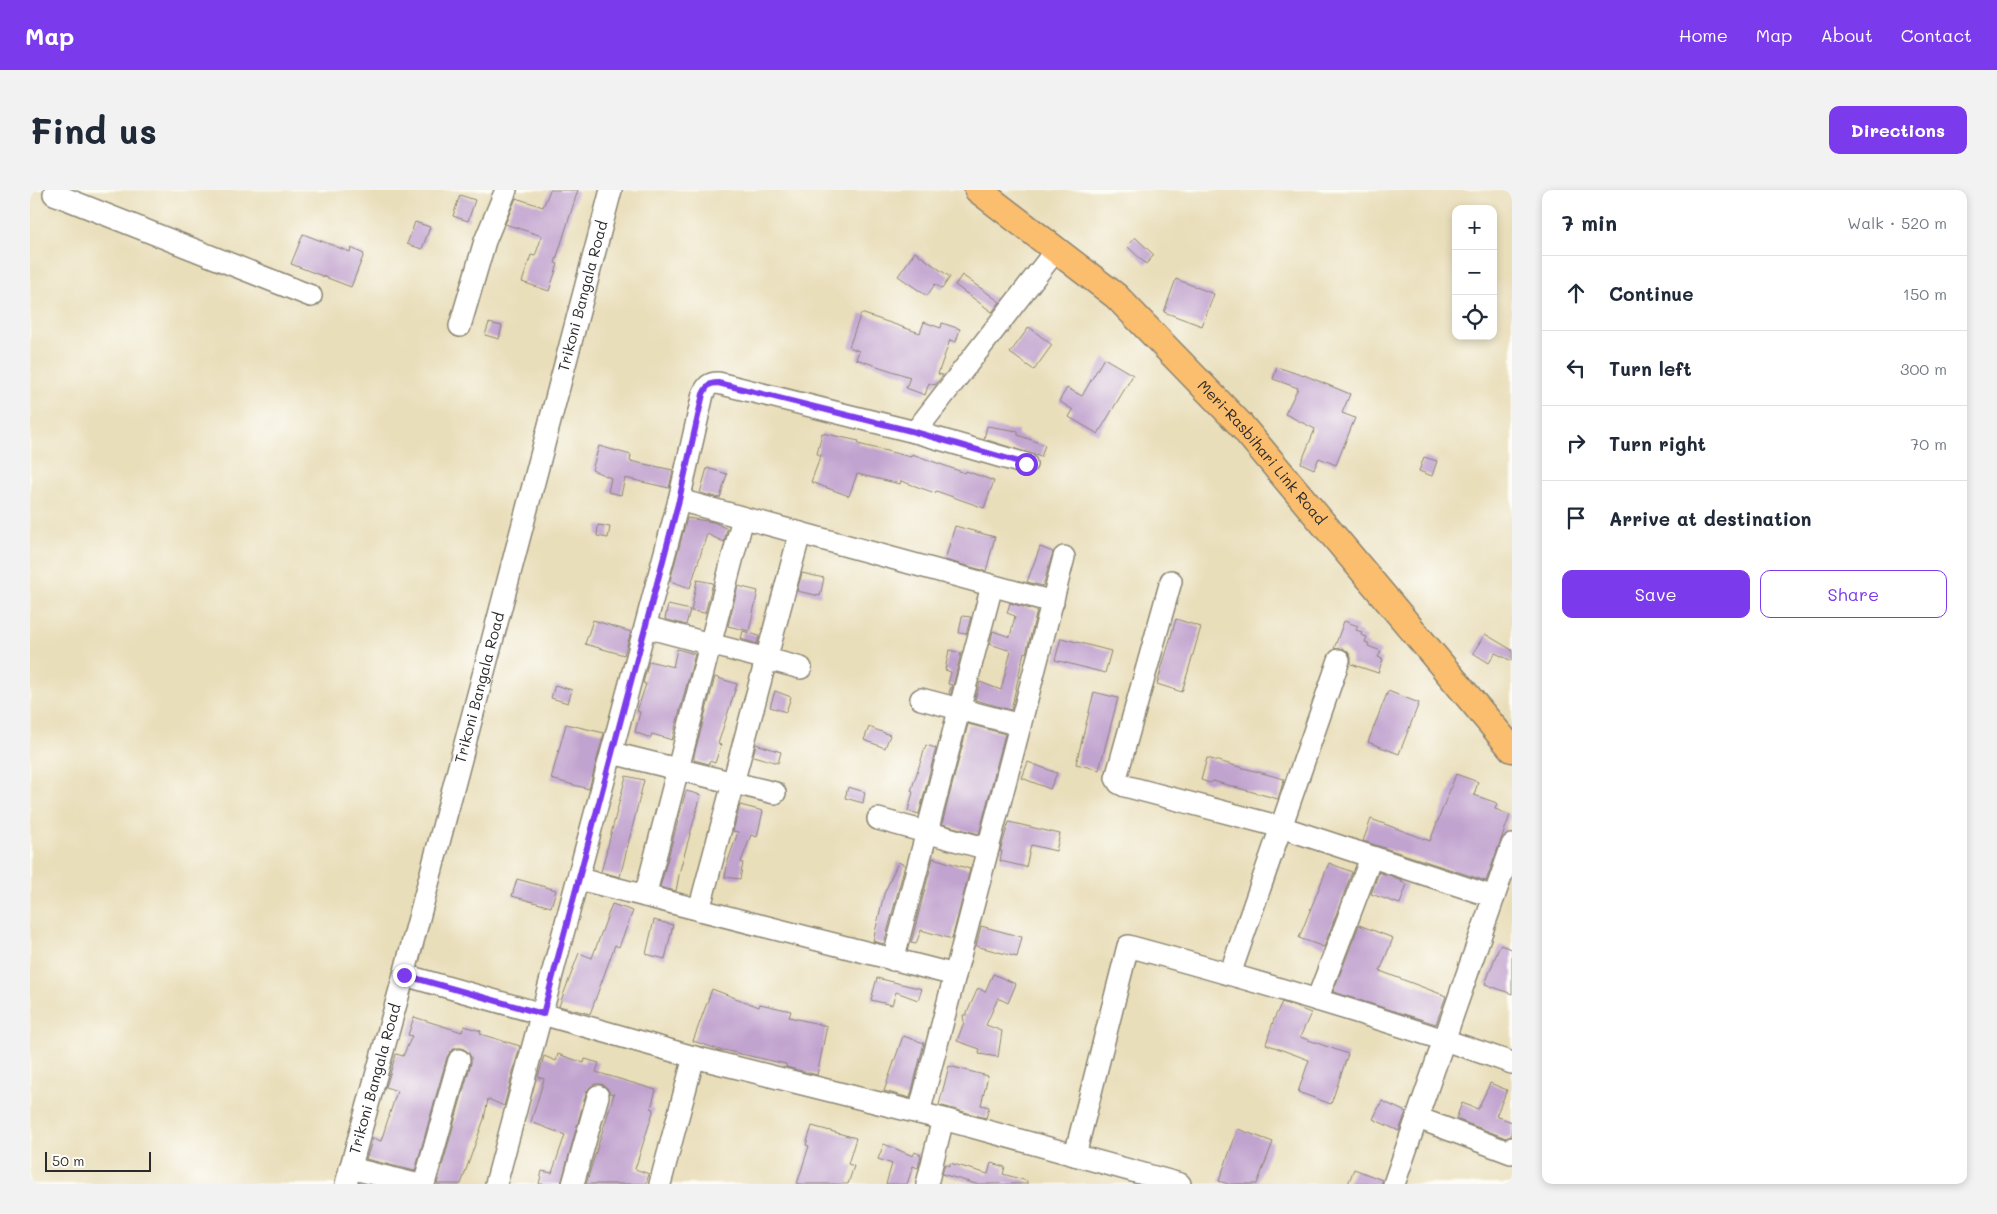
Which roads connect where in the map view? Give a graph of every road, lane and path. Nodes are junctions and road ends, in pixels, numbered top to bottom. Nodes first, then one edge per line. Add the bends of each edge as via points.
1 (55, 190) edge
2 (506, 190) edge
3 (609, 190) edge
4 (978, 190) edge
5 (1056, 250) junction
6 (311, 296) dead end
7 (460, 326) dead end
8 (915, 432) junction
9 (1026, 464) dead end
10 (679, 500) junction
11 (742, 518) junction
12 (800, 533) junction
13 (1064, 557) dead end
14 (1171, 581) dead end
15 (992, 586) junction
16 (1053, 602) junction
17 (646, 627) junction
18 (710, 644) junction
19 (766, 659) junction
20 (1339, 660) dead end
21 (801, 668) dead end
22 (921, 699) dead end
23 (959, 709) junction
24 (1020, 725) junction
25 (1512, 749) edge
26 (612, 753) junction
27 (678, 769) junction
28 (733, 783) junction
29 (775, 794) dead end
30 (878, 819) dead end
31 (1281, 827) junction
32 (927, 833) junction
33 (1512, 846) edge
34 (988, 849) junction
35 (1371, 858) junction
36 (579, 879) junction
37 (645, 896) junction
38 (1494, 897) junction
39 (699, 910) junction
40 (893, 960) junction
41 (1230, 974) junction
42 (404, 975) junction
43 (955, 976) junction
44 (1317, 1000) junction
45 (543, 1014) junction
46 (1445, 1039) junction
47 (694, 1057) junction
48 (459, 1060) dead end
49 (1512, 1063) edge
50 (598, 1096) dead end
51 (920, 1113) junction
52 (1418, 1118) junction
53 (944, 1119) junction
54 (1512, 1148) edge
55 (1075, 1155) junction
56 (348, 1176) edge
57 (415, 1184) edge
58 (424, 1184) edge
59 (496, 1184) edge
60 (573, 1184) edge
61 (660, 1184) edge
62 (927, 1184) edge
63 (1180, 1184) edge
64 (1394, 1184) edge

1 - 6 street via 54,194
2 - 7 street via 485,241
3 - 42 street, Trikoni Bangala Road
4 - 5 main road, Meri-Rasbihari Link Road
5 - 8 street
5 - 25 main road, Meri-Rasbihari Link Road via 1116,296 1240,424
8 - 9 street
8 - 10 street via 711,383 703,394
10 - 11 street
10 - 17 street
11 - 12 street
11 - 18 street
12 - 15 street
12 - 19 street
13 - 16 street
14 - 31 street via 1116,778 1118,783
15 - 16 street
15 - 23 street
16 - 24 street
17 - 18 street
17 - 26 street
18 - 19 street
18 - 27 street
19 - 21 street
19 - 28 street
20 - 31 street
22 - 23 street
23 - 24 street
23 - 32 street
24 - 34 street
26 - 27 street
26 - 36 street
27 - 28 street
27 - 37 street
28 - 29 street
28 - 39 street
30 - 32 street
31 - 35 street
31 - 41 street
32 - 34 street
32 - 40 street
33 - 38 street
34 - 43 street
35 - 38 street
35 - 44 street
36 - 37 street
36 - 45 street
37 - 39 street
38 - 46 street
39 - 40 street
40 - 43 street
41 - 44 street
41 - 55 street via 1128,946
42 - 45 street
42 - 56 street, Trikoni Bangala Road
43 - 51 street
44 - 46 street
45 - 47 street
45 - 59 street
46 - 49 street
46 - 52 street
47 - 51 street
47 - 61 street
48 - 58 street
50 - 60 street
51 - 53 street
52 - 54 street via 1511,1153
52 - 64 street
53 - 55 street
53 - 62 street
55 - 63 street
56 - 57 street

